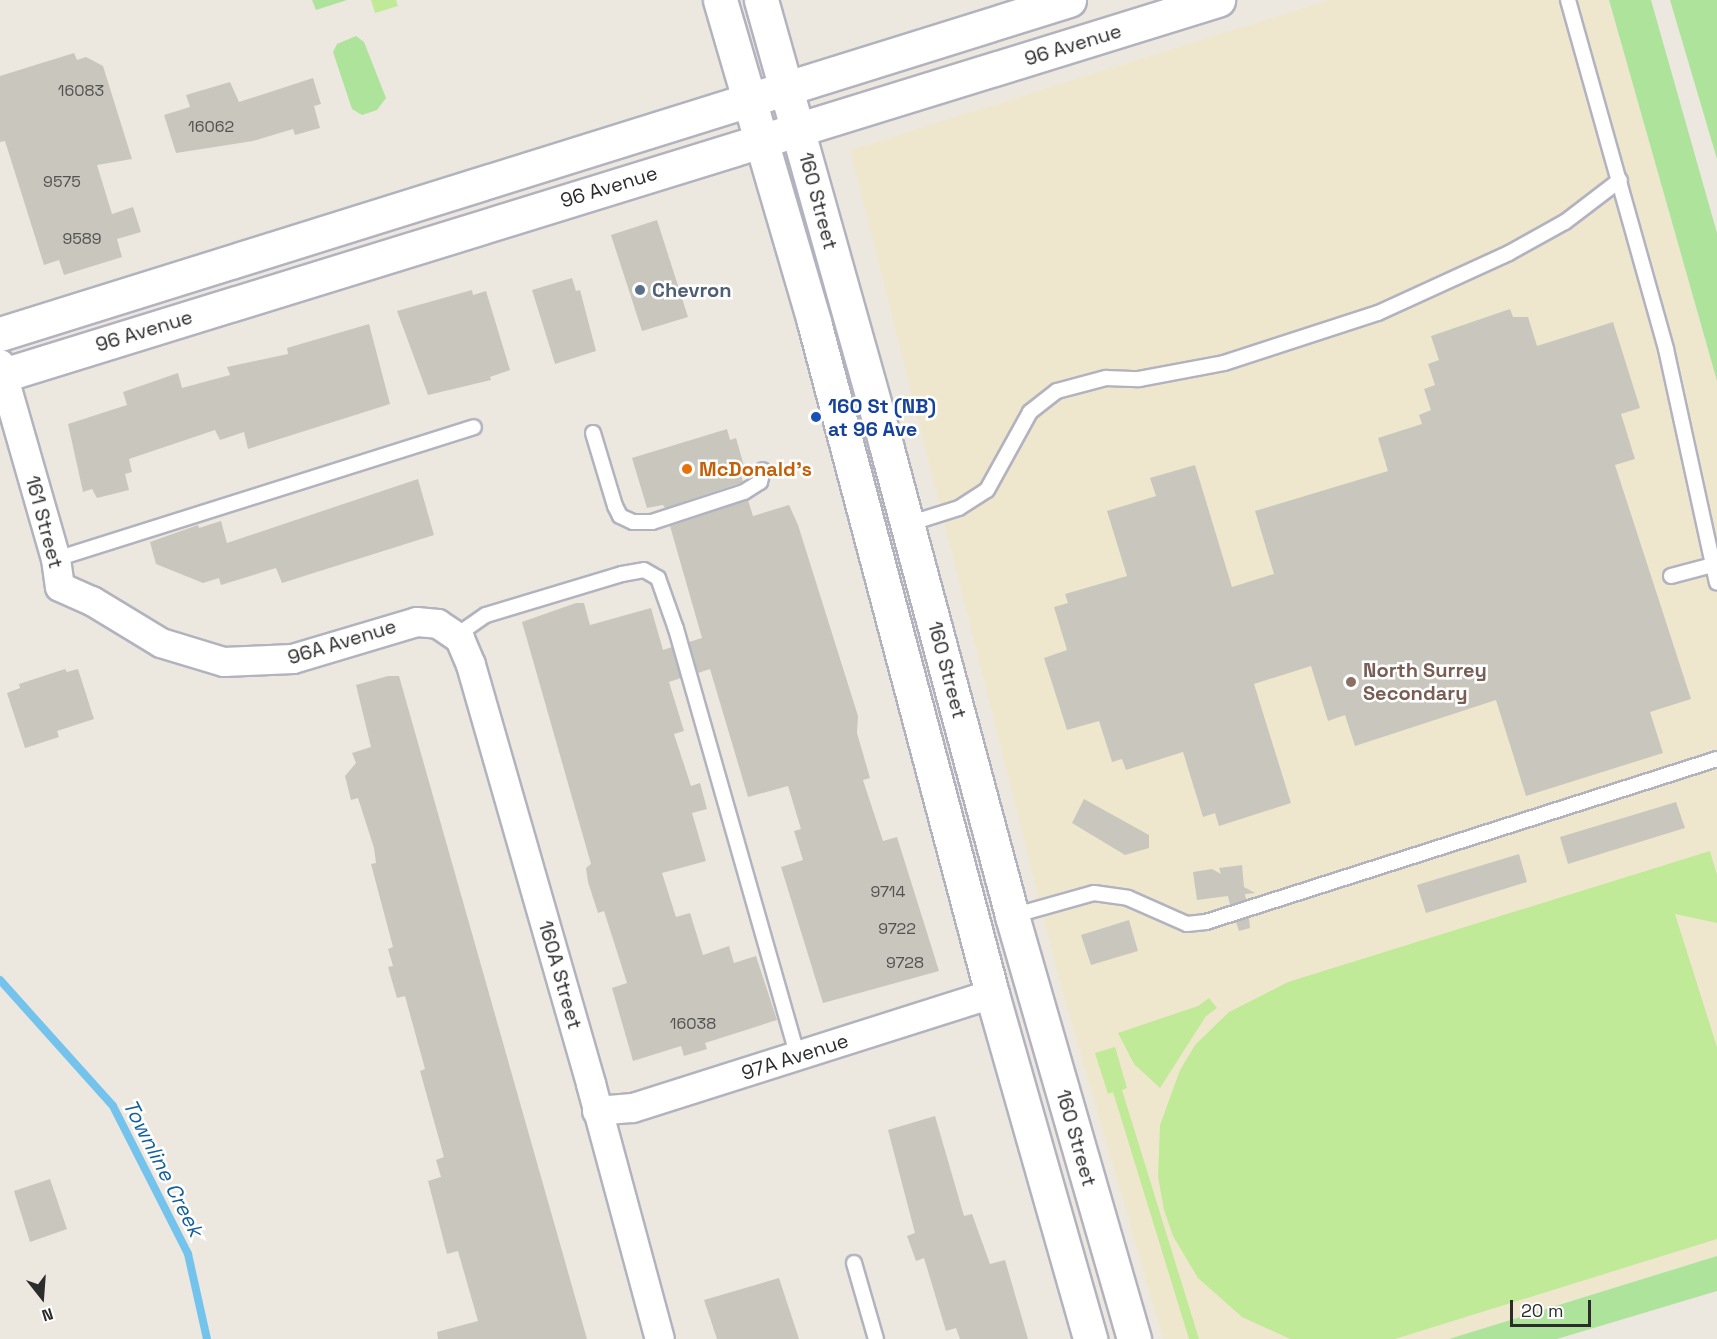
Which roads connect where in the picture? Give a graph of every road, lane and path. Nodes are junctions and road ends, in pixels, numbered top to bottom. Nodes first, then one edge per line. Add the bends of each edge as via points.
1 (720, 0) edge
2 (761, 0) edge
3 (1069, 0) edge
4 (1218, 0) edge
5 (1568, 0) edge
6 (787, 88) junction
7 (751, 99) junction
8 (798, 130) junction
9 (762, 141) junction
10 (1620, 180) junction
11 (0, 334) edge
12 (1, 372) edge
13 (474, 427) dead end
14 (593, 433) dead end
15 (763, 470) dead end
16 (908, 524) junction
17 (56, 559) junction
18 (1713, 566) junction
19 (1671, 576) dead end
20 (1717, 583) edge
21 (447, 630) junction
22 (176, 650) joint
23 (1717, 759) edge
24 (1012, 916) junction
25 (992, 994) junction
26 (798, 1057) junction
27 (597, 1111) junction
28 (854, 1263) dead end
29 (660, 1339) edge
30 (876, 1339) edge
31 (1090, 1339) edge
32 (1134, 1339) edge

1 - 7 main road, 160 Street
2 - 6 main road, 160 Street
3 - 6 main road, 96 Avenue
4 - 8 main road, 96 Avenue
5 - 10 lane
6 - 7 main road, 96 Avenue
6 - 8 main road, 160 Street
7 - 9 main road, 160 Street
7 - 11 main road, 96 Avenue
8 - 9 main road, 96 Avenue
8 - 16 main road, 160 Street
9 - 12 main road, 96 Avenue
9 - 25 main road, 160 Street via 858,482
10 - 16 lane via 1564,222 1509,253 1378,313 1224,363 1138,379 1096,380 1057,391 1030,412 987,490 959,508
10 - 18 lane via 1684,419
12 - 17 street, 161 Street
13 - 17 lane
14 - 15 lane via 615,506 620,516 633,522 652,522 744,492 760,482
16 - 24 main road, 160 Street
17 - 22 street, 161 Street via 60,587
18 - 19 lane
18 - 20 lane
21 - 22 street, 96A Avenue via 402,624 306,656 273,662 224,662
21 - 26 lane via 622,574 644,570 658,578
21 - 27 street, 160A Street via 471,664
23 - 24 lane via 1206,922 1187,924 1128,898 1094,893
24 - 32 main road, 160 Street
25 - 26 street, 97A Avenue
25 - 31 main road, 160 Street
26 - 27 street, 97A Avenue via 633,1108
27 - 29 street, 160A Street
28 - 30 lane

